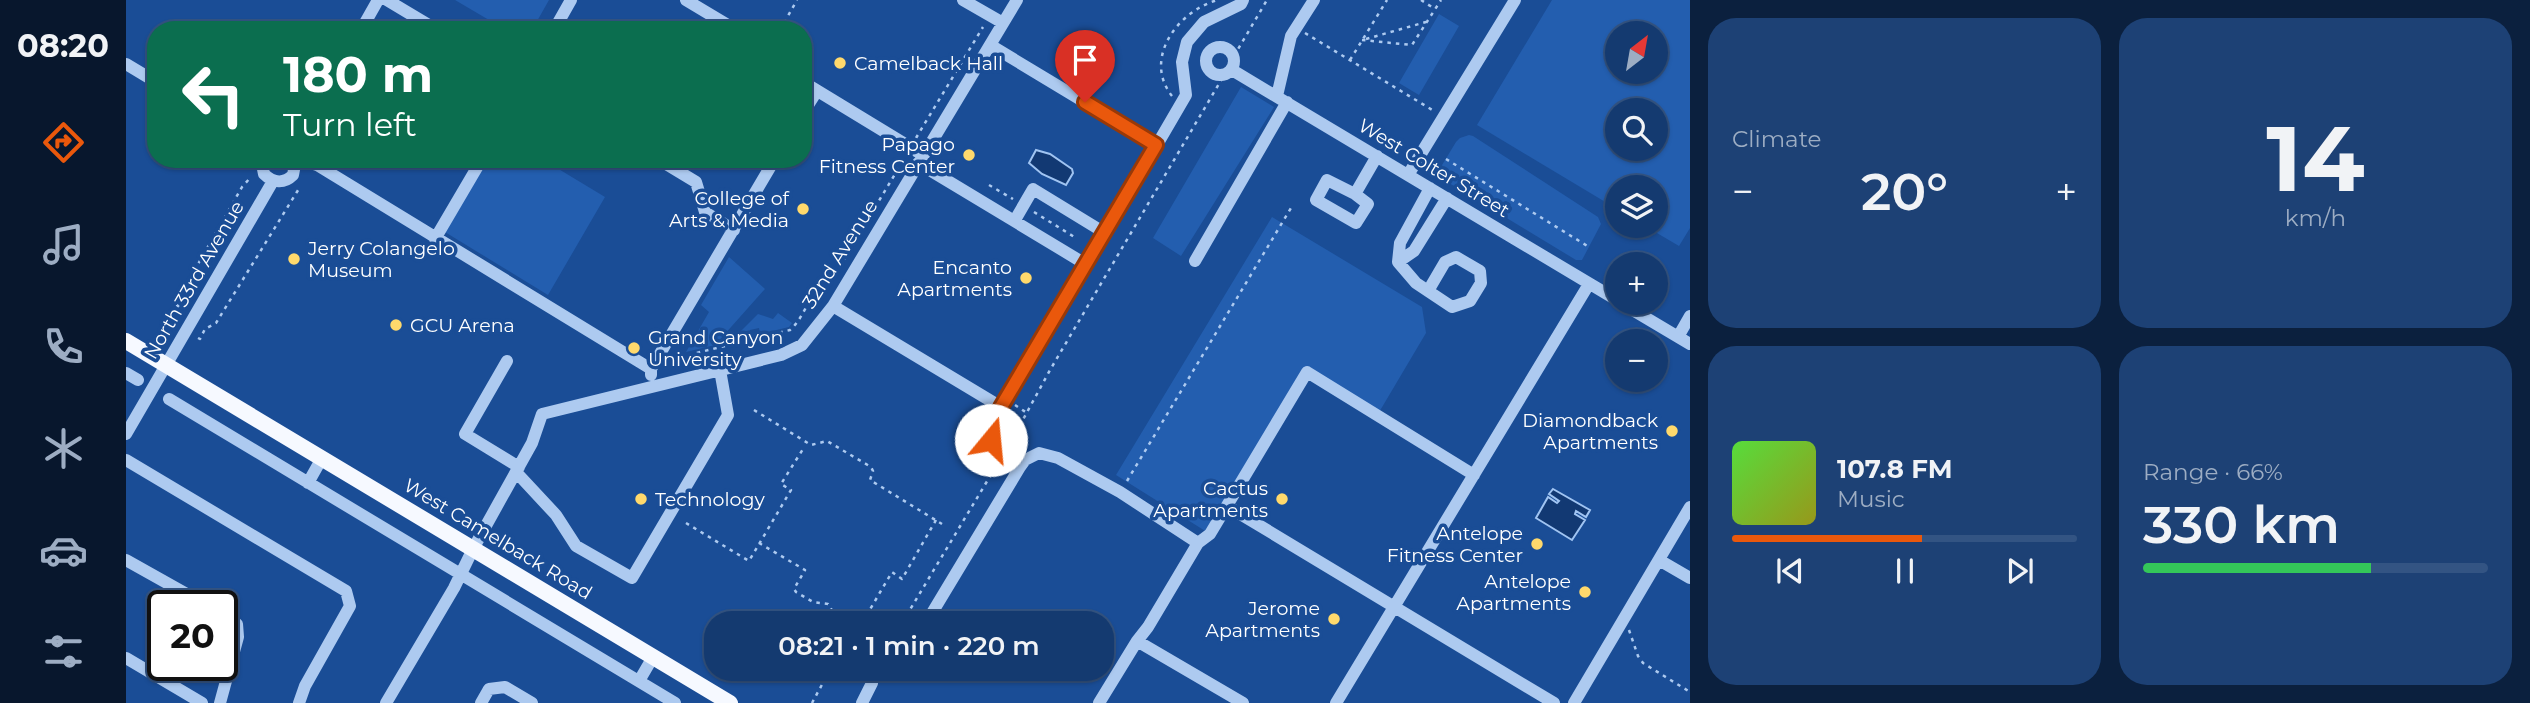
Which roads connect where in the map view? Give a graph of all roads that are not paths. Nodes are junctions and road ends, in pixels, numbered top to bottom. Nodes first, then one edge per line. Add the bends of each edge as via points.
1 (378, 0) edge
2 (387, 0) edge
3 (571, 0) edge
4 (686, 0) edge
5 (1017, 0) edge
6 (1243, 0) edge
7 (1314, 0) edge
8 (1515, 0) edge
9 (969, 2) edge
10 (366, 21) edge
11 (422, 21) edge
12 (559, 21) edge
13 (721, 21) edge
14 (1003, 23) junction
15 (990, 45) junction
16 (126, 64) edge
17 (1228, 72) junction
18 (147, 77) edge
19 (812, 88) edge
20 (817, 91) junction
21 (812, 99) edge
22 (1282, 99) junction
23 (1156, 145) junction
24 (1377, 156) junction
25 (921, 159) junction
26 (262, 168) edge
27 (298, 168) edge
28 (316, 168) edge
29 (477, 168) edge
30 (673, 168) edge
31 (766, 168) edge
32 (1408, 175) junction
33 (273, 181) junction
34 (1430, 188) junction
35 (1355, 194) dead end
36 (1447, 198) junction
37 (1015, 220) junction
38 (734, 230) junction
39 (1105, 233) junction
40 (435, 239) junction
41 (1195, 261) dead end
42 (1398, 262) junction
43 (1087, 265) junction
44 (1589, 284) junction
45 (1428, 291) dead end
46 (1605, 294) edge
47 (833, 306) junction
48 (1641, 315) edge
49 (1690, 316) edge
50 (1678, 337) junction
51 (126, 341) edge
52 (1690, 344) edge
53 (507, 361) dead end
54 (167, 365) junction
55 (653, 367) junction
56 (720, 370) junction
57 (126, 373) edge
58 (138, 380) dead end
59 (650, 386) junction
60 (169, 399) dead end
61 (1001, 407) junction
62 (126, 434) edge
63 (991, 440) dead end
64 (322, 458) junction
65 (126, 460) edge
66 (517, 469) junction
67 (1474, 475) junction
68 (308, 483) junction
69 (1227, 506) junction
70 (1690, 507) edge
71 (1198, 543) junction
72 (473, 549) junction
73 (126, 560) edge
74 (1659, 560) junction
75 (461, 574) junction
76 (1690, 578) edge
77 (179, 590) edge
78 (1394, 607) junction
79 (933, 611) edge
80 (1137, 641) junction
81 (653, 657) junction
82 (126, 658) edge
83 (226, 681) edge
84 (639, 681) junction
85 (872, 681) edge
86 (202, 703) edge
87 (220, 703) edge
88 (299, 703) edge
89 (386, 703) edge
90 (481, 703) edge
91 (532, 703) edge
92 (675, 703) edge
93 (730, 703) edge
94 (862, 703) edge
95 (1099, 703) edge
96 (1243, 703) edge
97 (1336, 703) edge
98 (1554, 703) edge
99 (1574, 703) edge

1 - 10 street
2 - 11 street
3 - 12 street
4 - 13 street
5 - 14 street, 32nd Avenue
6 - 23 street via 1204,22 1187,42 1182,62 1186,96
7 - 22 street via 1291,36
8 - 32 street
9 - 14 street
14 - 15 street, 32nd Avenue
15 - 23 street
15 - 25 street, 32nd Avenue
16 - 18 street
17 - 17 street, West Colter Street via 1234,56 1223,47 1214,48 1207,54 1207,68 1214,75
17 - 22 street, West Colter Street
19 - 20 street
20 - 21 street
20 - 25 street via 911,147
22 - 24 street, West Colter Street
22 - 41 street
23 - 39 street
24 - 32 street, West Colter Street
24 - 35 street
25 - 37 street
25 - 47 street, 32nd Avenue
26 - 33 street
27 - 33 street via 289,179
28 - 40 street
29 - 40 street
30 - 38 street via 696,182 705,212
31 - 38 street
32 - 34 street, West Colter Street
33 - 54 street, North 33rd Avenue
34 - 36 street, West Colter Street
34 - 42 street via 1400,243
36 - 42 street via 1414,251
36 - 44 street, West Colter Street
37 - 39 street via 1033,189
37 - 43 street
38 - 55 street
39 - 43 street
40 - 55 street
42 - 45 street
43 - 61 street
44 - 46 street, West Colter Street
44 - 67 street
47 - 56 street, 32nd Avenue via 795,349
47 - 61 street
48 - 50 street, West Colter Street
49 - 50 street
50 - 52 street, West Colter Street
51 - 54 main road, West Camelback Road
53 - 66 street via 465,434
54 - 62 street, North 33rd Avenue
54 - 64 main road, West Camelback Road
55 - 59 street
56 - 59 street, 32nd Avenue
56 - 66 street via 728,415 632,578 576,546
57 - 58 street
59 - 66 street, 32nd Avenue via 542,414
60 - 68 street
61 - 63 street
64 - 68 street
64 - 72 main road, West Camelback Road
65 - 88 street via 346,591 350,606
66 - 72 street, 32nd Avenue
67 - 69 street via 1307,372
67 - 78 street
68 - 75 street
69 - 71 street via 1210,534
69 - 78 street
70 - 74 street
71 - 79 street via 1120,492 1039,453 1025,460
71 - 80 street
72 - 75 street, 32nd Avenue
72 - 81 main road, West Camelback Road
73 - 77 street
74 - 76 street
74 - 99 street
75 - 84 street
75 - 89 street, 32nd Avenue
78 - 97 street
78 - 98 street
80 - 95 street
80 - 96 street
81 - 84 street
81 - 93 main road, West Camelback Road
82 - 86 street
83 - 87 street
84 - 92 street
85 - 94 street
90 - 91 street via 489,690 505,687

